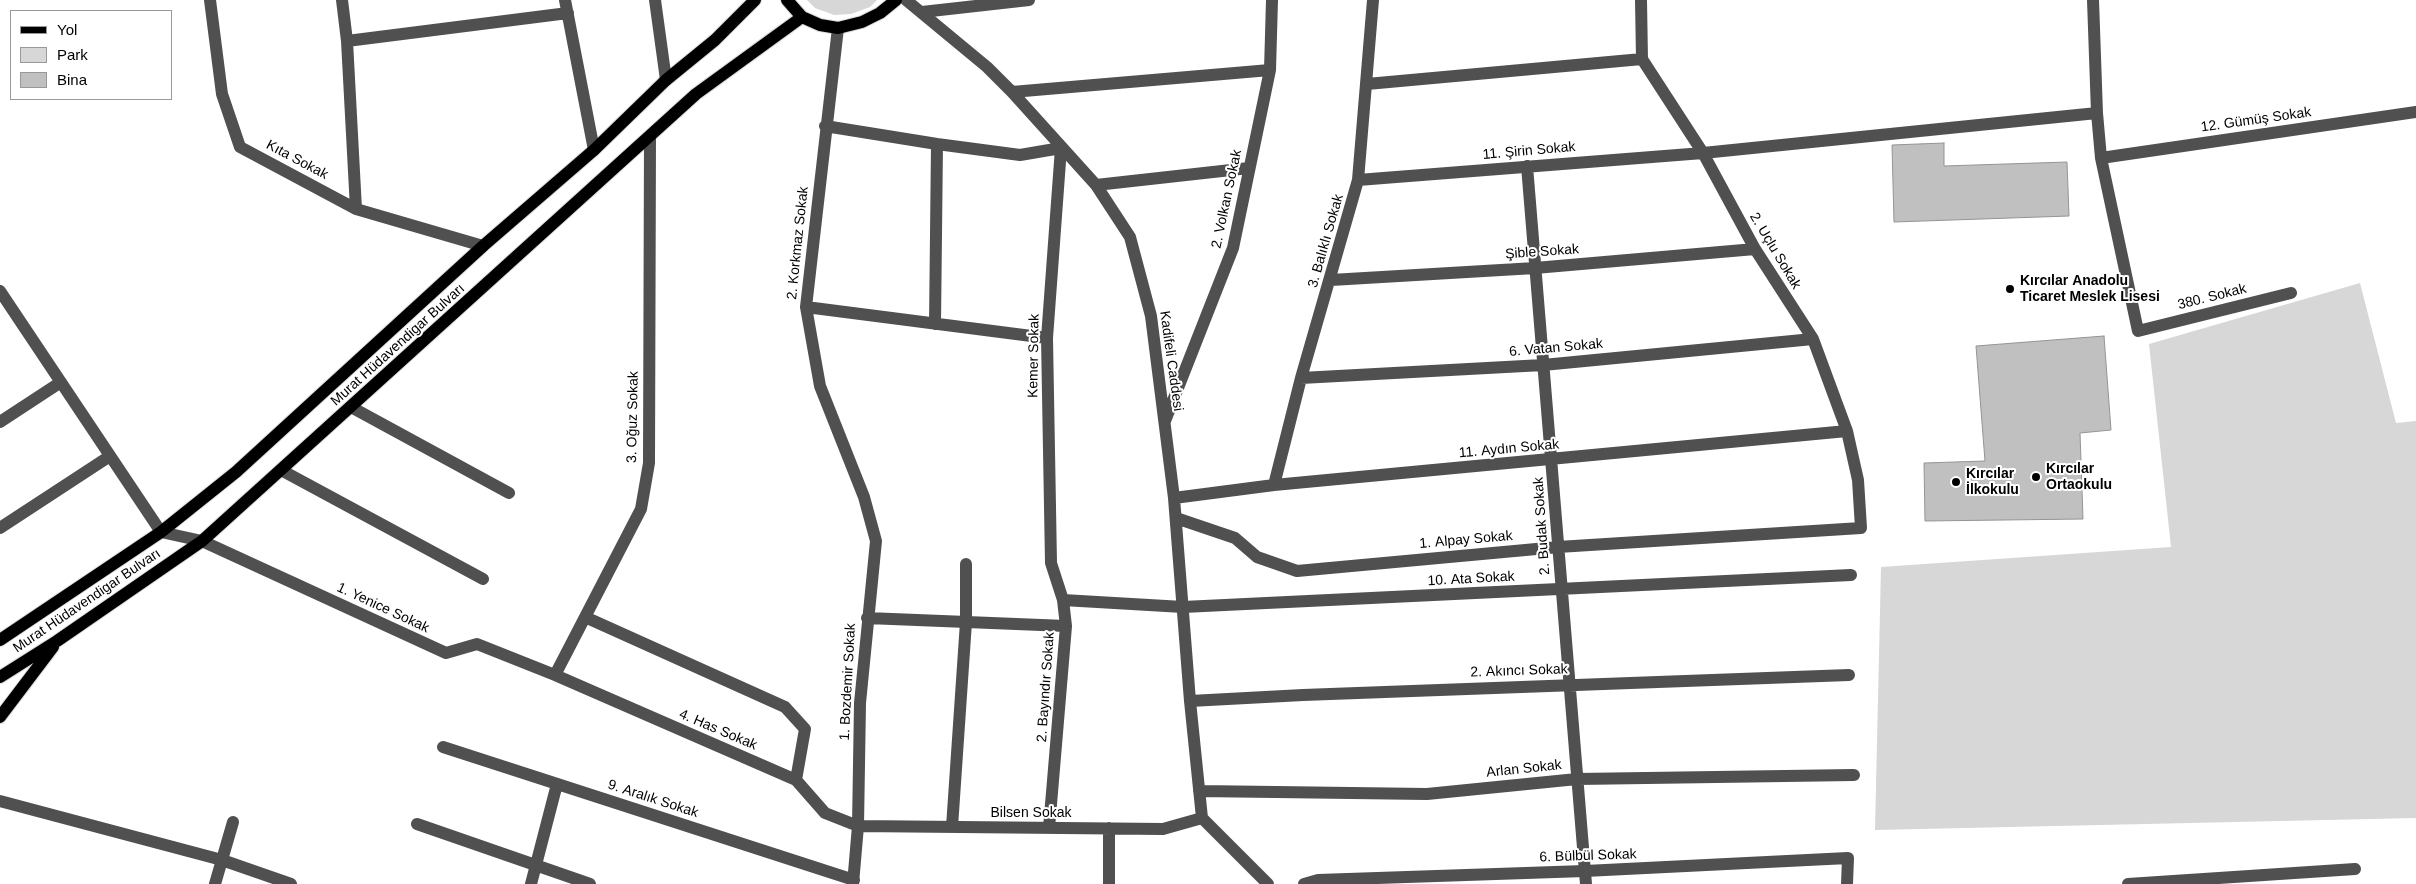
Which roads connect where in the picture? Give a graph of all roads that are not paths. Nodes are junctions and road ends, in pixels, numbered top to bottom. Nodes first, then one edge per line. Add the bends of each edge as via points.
1 (210, 0) edge
2 (342, 0) edge
3 (565, 0) edge
4 (655, 0) edge
5 (755, 0) edge
6 (787, 0) edge
7 (896, 0) edge
8 (906, 0) edge
9 (1029, 0) edge
10 (1272, 0) edge
11 (1373, 0) edge
12 (1642, 0) edge
13 (2093, 0) edge
14 (922, 12) junction
15 (568, 13) junction
16 (802, 17) junction
17 (838, 28) junction
18 (347, 41) junction
19 (1642, 59) junction
20 (1270, 70) junction
21 (666, 80) junction
22 (1367, 84) junction
23 (1012, 92) junction
24 (2416, 112) edge
25 (2097, 113) junction
26 (825, 126) junction
27 (650, 137) junction
28 (937, 144) junction
29 (1061, 148) junction
30 (594, 150) junction
31 (1703, 153) junction
32 (2101, 158) junction
33 (1527, 166) junction
34 (1249, 168) junction
35 (1358, 180) junction
36 (1096, 184) junction
37 (356, 209) junction
38 (483, 246) junction
39 (1755, 249) junction
40 (1535, 268) junction
41 (1331, 280) junction
42 (0, 291) edge
43 (2291, 294) dead end
44 (806, 307) junction
45 (5, 310) edge
46 (936, 324) junction
47 (1047, 338) junction
48 (1813, 339) junction
49 (1543, 365) junction
50 (1301, 378) junction
51 (61, 382) junction
52 (351, 407) junction
53 (0, 422) edge
54 (1164, 423) junction
55 (1847, 431) junction
56 (110, 456) junction
57 (1552, 460) junction
58 (281, 470) junction
59 (1274, 485) junction
60 (509, 493) dead end
61 (1174, 498) junction
62 (1176, 518) junction
63 (0, 528) edge
64 (1861, 528) joint
65 (161, 532) junction
66 (876, 540) joint
67 (202, 541) junction
68 (1558, 547) junction
69 (966, 564) dead end
70 (1850, 575) dead end
71 (483, 579) dead end
72 (1562, 590) junction
73 (1063, 600) junction
74 (1183, 606) junction
75 (585, 617) junction
76 (867, 618) junction
77 (966, 622) junction
78 (1066, 626) junction
79 (1, 638) edge
80 (57, 642) junction
81 (555, 675) junction
82 (1849, 675) dead end
83 (0, 677) edge
84 (1570, 684) junction
85 (1190, 701) junction
86 (0, 717) edge
87 (443, 747) dead end
88 (1854, 775) dead end
89 (1577, 779) junction
90 (796, 780) junction
91 (557, 784) junction
92 (1198, 791) junction
93 (0, 801) edge
94 (1202, 818) junction
95 (233, 822) dead end
96 (417, 824) dead end
97 (858, 826) junction
98 (952, 827) junction
99 (1050, 828) junction
100 (1109, 828) junction
101 (222, 860) junction
102 (536, 867) junction
103 (2355, 869) dead end
104 (1586, 878) edge
105 (2315, 878) edge
106 (2222, 881) edge
107 (854, 882) edge
108 (215, 884) edge
109 (291, 884) edge
110 (531, 884) edge
111 (590, 884) edge
112 (1109, 884) edge
113 (1268, 884) edge
114 (1304, 884) edge
115 (1847, 884) edge
116 (2128, 884) edge

1 - 37 street, Kıta Sokak via 222,94 240,147
2 - 18 street
3 - 15 street
4 - 21 street
5 - 21 main road, Murat Hüdavendigar Bulvarı via 715,40
6 - 16 main road
7 - 17 main road via 862,22
8 - 14 street, Kadifeli Caddesi
9 - 14 street
10 - 20 street, 2. Volkan Sokak
11 - 22 street, 3. Balıklı Sokak
12 - 19 street
13 - 25 street
14 - 23 street, Kadifeli Caddesi
15 - 18 street
15 - 30 street
16 - 17 main road
16 - 27 main road, Murat Hüdavendigar Bulvarı via 696,94
17 - 26 street, 2. Korkmaz Sokak
18 - 37 street
19 - 22 street
19 - 31 street, 2. Uçlu Sokak
20 - 23 street
20 - 34 street, 2. Volkan Sokak
21 - 30 main road, Murat Hüdavendigar Bulvarı
22 - 35 street, 3. Balıklı Sokak
23 - 29 street, Kadifeli Caddesi
24 - 32 street, 12. Gümüş Sokak
25 - 31 street, 11. Şirin Sokak
25 - 32 street
26 - 28 street
26 - 44 street, 2. Korkmaz Sokak
27 - 52 main road, Murat Hüdavendigar Bulvarı
27 - 75 street, 3. Oğuz Sokak via 649,463 641,509
28 - 29 street via 1020,155
28 - 46 street
29 - 36 street, Kadifeli Caddesi
29 - 47 street, Kemer Sokak
30 - 38 main road, Murat Hüdavendigar Bulvarı
31 - 33 street, 11. Şirin Sokak
31 - 39 street, 2. Uçlu Sokak
32 - 43 street, 380. Sokak via 2138,331
33 - 35 street, 11. Şirin Sokak
33 - 40 street, 2. Budak Sokak
34 - 36 street
34 - 54 street, 2. Volkan Sokak via 1234,248
35 - 41 street, 3. Balıklı Sokak
36 - 54 street, Kadifeli Caddesi via 1130,238 1151,316
37 - 38 street, Kıta Sokak
38 - 65 main road, Murat Hüdavendigar Bulvarı via 236,472
39 - 40 street, Şible Sokak
39 - 48 street, 2. Uçlu Sokak
40 - 41 street, Şible Sokak
40 - 49 street, 2. Budak Sokak
41 - 50 street, 3. Balıklı Sokak
42 - 45 street
44 - 46 street
44 - 66 street, 2. Korkmaz Sokak via 820,386 864,497
45 - 51 street
46 - 47 street
47 - 73 street, Kemer Sokak via 1051,564
48 - 49 street, 6. Vatan Sokak
48 - 55 street, 2. Uçlu Sokak
49 - 50 street, 6. Vatan Sokak
49 - 57 street, 2. Budak Sokak
50 - 59 street, 3. Balıklı Sokak
51 - 53 street
51 - 56 street
52 - 58 main road, Murat Hüdavendigar Bulvarı
52 - 60 street
54 - 61 street, Kadifeli Caddesi
55 - 57 street, 11. Aydın Sokak
55 - 64 street, 2. Uçlu Sokak via 1858,480
56 - 63 street
56 - 65 street
57 - 59 street, 11. Aydın Sokak
57 - 68 street, 2. Budak Sokak
58 - 67 main road, Murat Hüdavendigar Bulvarı
58 - 71 street
59 - 61 street, 11. Aydın Sokak
61 - 62 street, Kadifeli Caddesi
62 - 68 street, 1. Alpay Sokak via 1235,538 1257,557 1296,571
62 - 74 street, Kadifeli Caddesi
64 - 68 street, 1. Alpay Sokak
65 - 67 street, 1. Yenice Sokak
65 - 79 main road, Murat Hüdavendigar Bulvarı
66 - 76 street, 1. Bozdemir Sokak
67 - 80 main road, Murat Hüdavendigar Bulvarı
67 - 81 street, 1. Yenice Sokak via 446,653 477,644
68 - 72 street, 2. Budak Sokak
69 - 77 street
70 - 72 street, 10. Ata Sokak
72 - 74 street, 10. Ata Sokak
72 - 84 street, 2. Budak Sokak
73 - 74 street, 10. Ata Sokak
73 - 78 street, Kemer Sokak
74 - 85 street, Kadifeli Caddesi
75 - 81 street, 3. Oğuz Sokak
75 - 90 street via 786,707 805,729
76 - 77 street, 2. Bayındır Sokak
76 - 97 street, 1. Bozdemir Sokak via 860,703
77 - 78 street, 2. Bayındır Sokak
77 - 98 street
78 - 99 street, 2. Bayındır Sokak
80 - 83 main road, Murat Hüdavendigar Bulvarı
80 - 86 main road
81 - 90 street, 4. Has Sokak
82 - 84 street, 2. Akıncı Sokak
84 - 85 street, 2. Akıncı Sokak
84 - 89 street, 2. Budak Sokak
85 - 92 street, Kadifeli Caddesi
87 - 91 street, 9. Aralık Sokak
88 - 89 street, Arlan Sokak
89 - 92 street, Arlan Sokak via 1427,794
89 - 104 street, 2. Budak Sokak
90 - 97 street, 4. Has Sokak via 825,813
91 - 102 street
91 - 107 street, 9. Aralık Sokak
92 - 94 street, Kadifeli Caddesi
93 - 101 street
94 - 100 street, Bilsen Sokak via 1163,829
94 - 113 street
95 - 101 street
96 - 102 street
97 - 98 street, Bilsen Sokak
97 - 107 street, 1. Bozdemir Sokak
98 - 99 street, Bilsen Sokak
99 - 100 street, Bilsen Sokak
100 - 112 street
101 - 108 street
101 - 109 street
102 - 110 street
102 - 111 street
103 - 105 street
104 - 114 street, 6. Bülbül Sokak via 1318,880
104 - 115 street, 6. Bülbül Sokak via 1848,858
105 - 106 street
106 - 116 street

